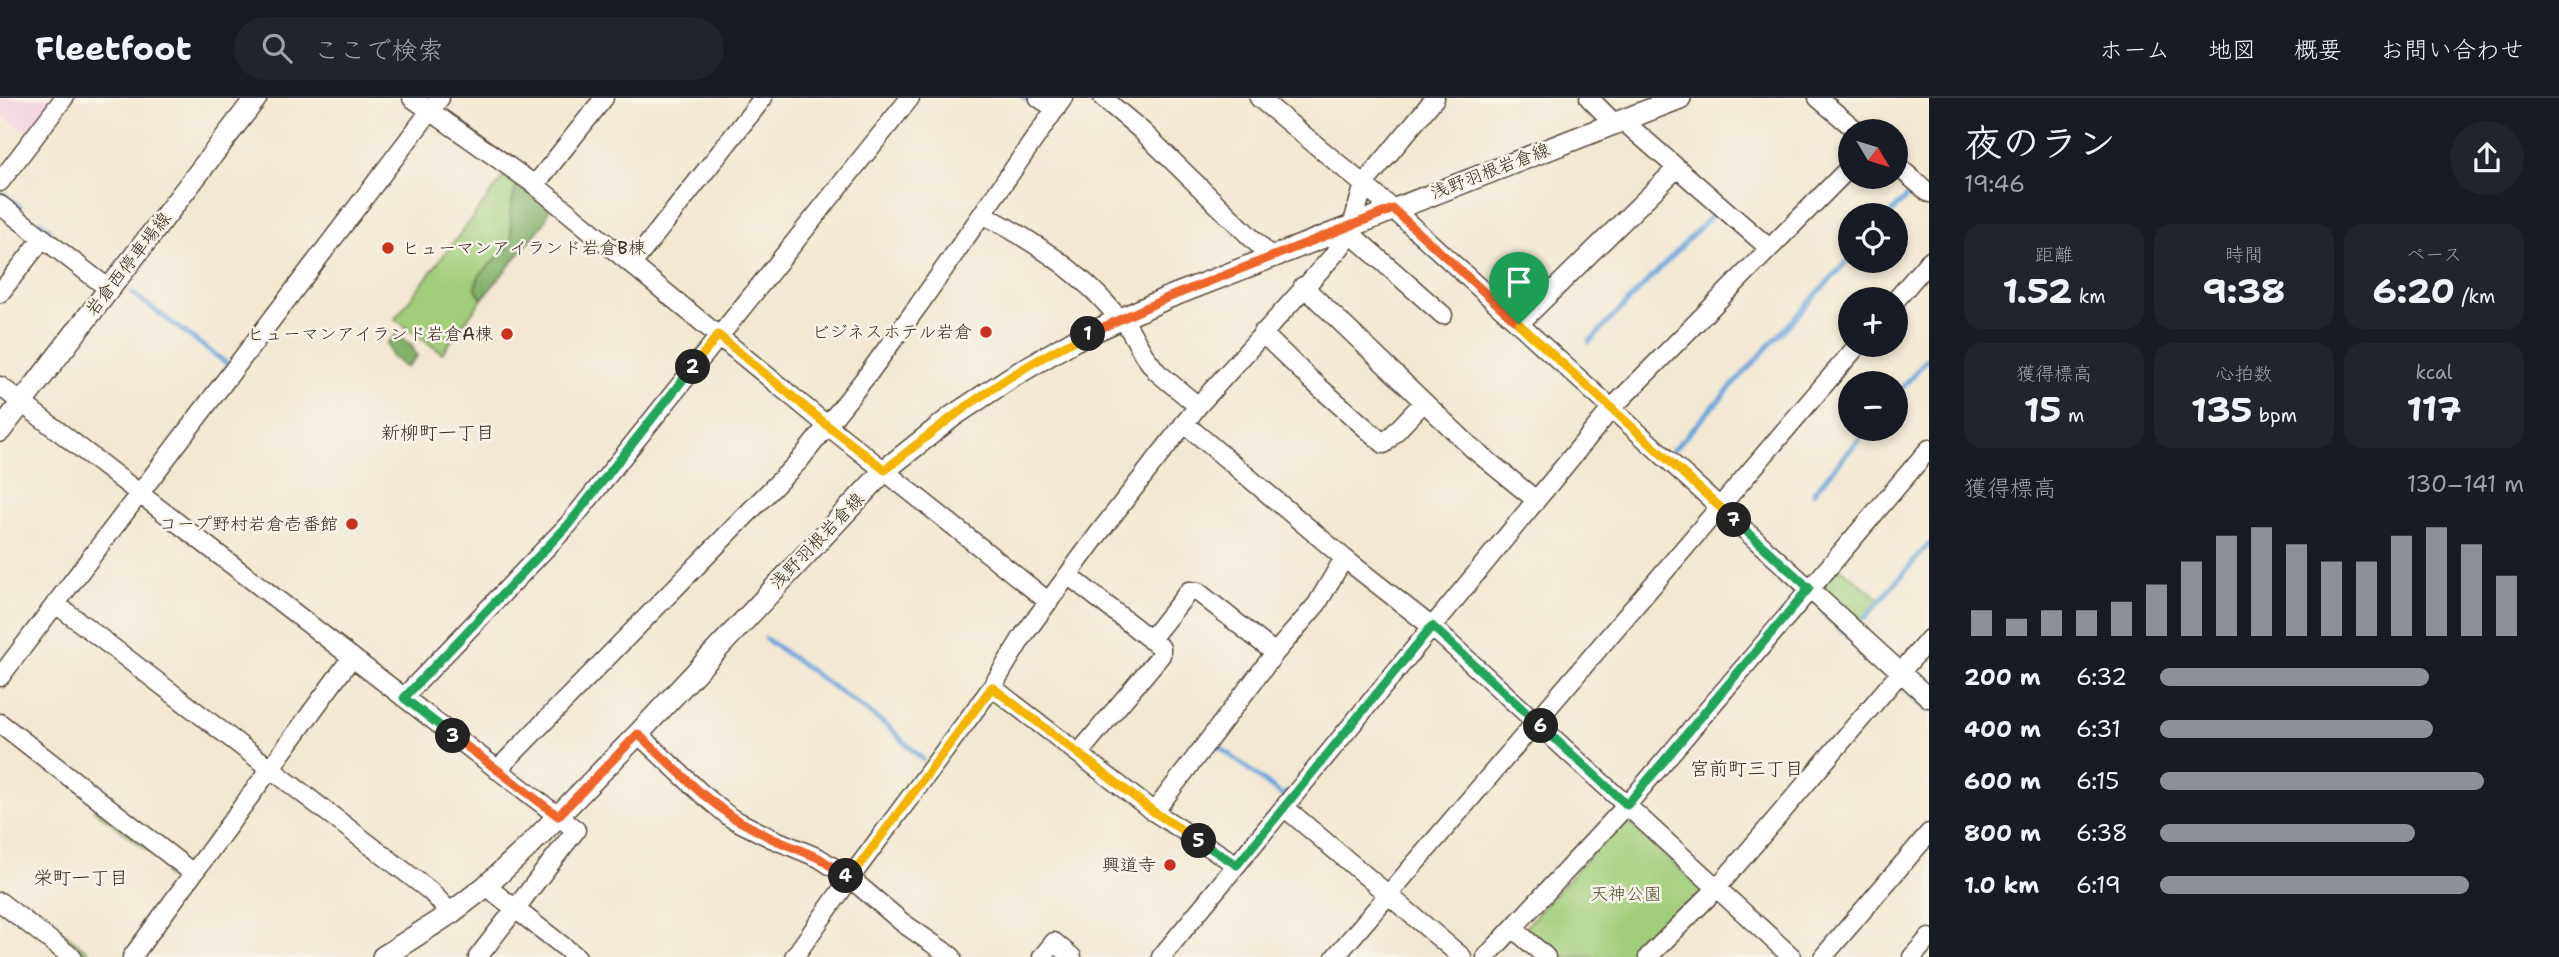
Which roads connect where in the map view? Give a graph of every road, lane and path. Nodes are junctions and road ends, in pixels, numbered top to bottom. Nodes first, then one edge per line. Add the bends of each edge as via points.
1 (64, 98) edge
2 (256, 98) edge
3 (412, 98) edge
4 (604, 98) edge
5 (911, 98) edge
6 (1039, 98) edge
7 (1103, 98) edge
8 (1259, 98) edge
9 (1435, 98) edge
10 (1589, 98) edge
11 (1680, 98) edge
12 (1818, 98) edge
13 (760, 99) edge
14 (435, 104) edge
15 (1060, 104) edge
16 (1843, 119) edge
17 (1618, 122) junction
18 (1676, 169) junction
19 (1908, 175) edge
20 (1838, 179) edge
21 (0, 182) edge
22 (1364, 184) junction
23 (536, 185) junction
24 (1929, 193) edge
25 (0, 205) edge
26 (1393, 209) junction
27 (982, 214) junction
28 (1351, 229) junction
29 (43, 238) junction
30 (1769, 248) junction
31 (1270, 256) junction
32 (1929, 261) edge
33 (633, 263) junction
34 (1303, 286) junction
35 (1907, 287) edge
36 (109, 289) junction
37 (0, 293) edge
38 (1443, 316) dead end
39 (1121, 319) junction
40 (1519, 324) junction
41 (1262, 333) junction
42 (718, 335) junction
43 (1848, 357) edge
44 (0, 386) edge
45 (1424, 402) junction
46 (22, 403) junction
47 (1198, 406) junction
48 (1612, 408) junction
49 (1184, 423) junction
50 (828, 426) junction
51 (0, 431) edge
52 (1929, 449) edge
53 (885, 470) junction
54 (139, 495) junction
55 (1536, 500) junction
56 (1720, 507) junction
57 (1343, 558) junction
58 (1068, 575) junction
59 (1809, 588) junction
60 (1049, 602) junction
61 (56, 604) junction
62 (1432, 626) junction
63 (1929, 639) edge
64 (1150, 640) junction
65 (1275, 653) junction
66 (352, 657) junction
67 (1900, 672) junction
68 (0, 677) edge
69 (992, 687) junction
70 (404, 698) junction
71 (1929, 698) edge
72 (1536, 722) junction
73 (0, 723) edge
74 (638, 734) junction
75 (1079, 753) junction
76 (269, 768) junction
77 (497, 770) junction
78 (1627, 805) junction
79 (1284, 807) junction
80 (1154, 812) junction
81 (558, 816) junction
82 (1929, 833) edge
83 (1237, 865) junction
84 (193, 873) junction
85 (850, 878) junction
86 (486, 886) junction
87 (1717, 888) junction
88 (1389, 894) junction
89 (0, 902) edge
90 (515, 909) junction
91 (451, 913) junction
92 (1513, 928) junction
93 (1929, 938) edge
94 (72, 957) edge
95 (132, 957) edge
96 (383, 957) edge
97 (478, 957) edge
98 (577, 957) edge
99 (794, 957) edge
100 (952, 957) edge
101 (1042, 957) edge
102 (1072, 957) edge
103 (1161, 957) edge
104 (1335, 957) edge
105 (1462, 957) edge
106 (1486, 957) edge
107 (1546, 957) edge
108 (1648, 957) edge
109 (1792, 957) edge
110 (1823, 957) edge
111 (1912, 957) edge

1 - 21 street
2 - 36 main road, 岩倉西停車場線
3 - 14 street
4 - 23 street
5 - 42 street
6 - 15 street
7 - 31 street
8 - 22 street
9 - 22 street
10 - 17 street
11 - 17 main road, 浅野羽根岩倉線
12 - 16 street
13 - 33 street
14 - 23 street
14 - 54 street
15 - 27 street
17 - 18 street
17 - 26 main road, 浅野羽根岩倉線
18 - 30 street
18 - 40 street
19 - 24 street
20 - 30 street
22 - 26 street
22 - 28 street
23 - 33 street
25 - 29 street
26 - 28 main road, 浅野羽根岩倉線
26 - 40 street
27 - 39 street via 1058,262 1101,296
27 - 50 street
28 - 31 main road, 浅野羽根岩倉線
28 - 34 street via 1340,248
28 - 38 street
29 - 36 street
29 - 37 street
30 - 48 street
31 - 39 main road, 浅野羽根岩倉線
32 - 35 street
33 - 42 street
34 - 41 street
34 - 45 street
36 - 46 main road, 岩倉西停車場線
39 - 47 street via 1157,372
39 - 53 main road, 浅野羽根岩倉線 via 1010,378
40 - 48 street
41 - 45 street via 1384,444
41 - 47 street
42 - 50 street
42 - 70 street via 568,525
43 - 56 street
44 - 46 street
45 - 55 street
46 - 51 main road, 岩倉西停車場線
46 - 54 street
47 - 49 street
48 - 55 street
48 - 56 street
49 - 57 street
49 - 58 street
50 - 53 street
50 - 77 street
52 - 59 street
53 - 60 street
53 - 74 main road, 浅野羽根岩倉線
54 - 61 street
54 - 66 street
55 - 62 street
56 - 59 street
56 - 72 street
57 - 62 street
57 - 65 street via 1317,604
58 - 60 street
58 - 64 street
59 - 67 street
59 - 78 street
60 - 69 street
61 - 68 street
61 - 76 street
62 - 72 street
62 - 79 street
63 - 67 street
64 - 65 street via 1189,590 1198,592
64 - 75 street via 1161,648 1161,655
65 - 80 street
66 - 70 street
66 - 76 street
67 - 71 street
67 - 87 street
69 - 75 street
69 - 85 street
70 - 77 street
72 - 78 street
72 - 88 street
73 - 84 street
74 - 81 main road, 浅野羽根岩倉線
74 - 85 street via 732,817 819,858
75 - 80 street
76 - 84 street
76 - 91 street via 430,891
77 - 81 street
78 - 87 street
78 - 92 street
79 - 83 street
79 - 88 street
80 - 83 street
81 - 86 main road, 浅野羽根岩倉線
81 - 90 street via 576,830
82 - 110 street
83 - 103 street
84 - 95 street
85 - 99 street
85 - 100 street
86 - 90 street
86 - 91 main road, 浅野羽根岩倉線
87 - 108 street
87 - 109 street
88 - 104 street
88 - 105 street
89 - 94 street
90 - 97 street
90 - 98 street
91 - 96 main road, 浅野羽根岩倉線
92 - 106 street
92 - 107 street
93 - 111 street
101 - 102 street via 1054,942

